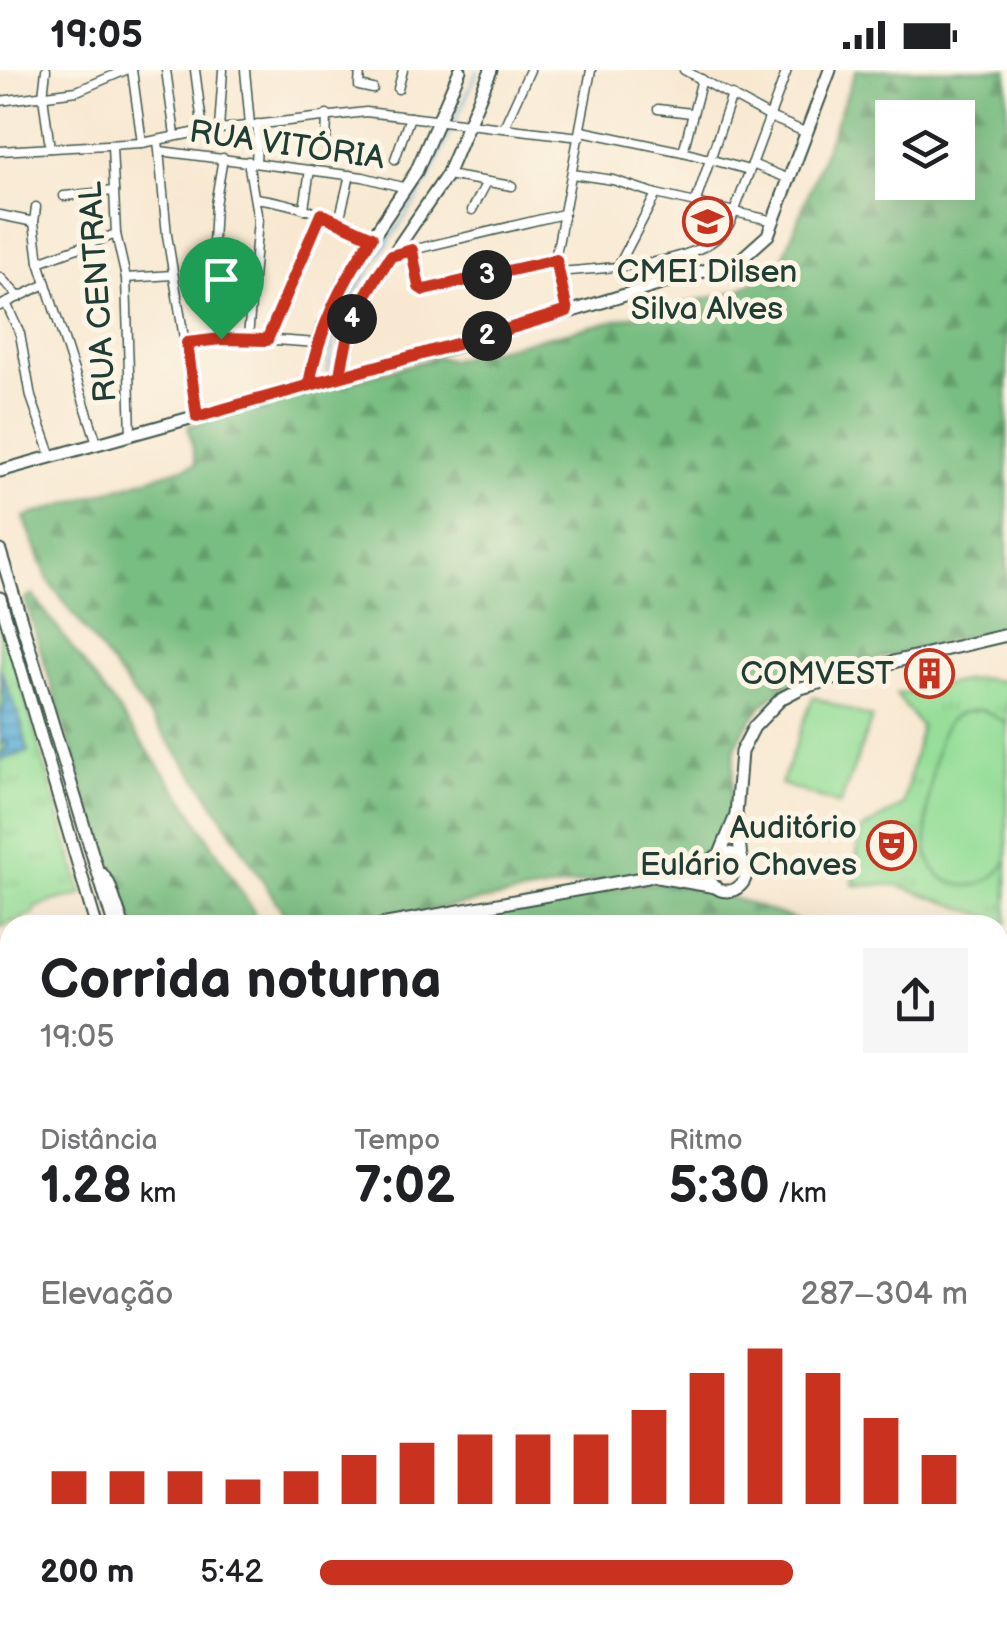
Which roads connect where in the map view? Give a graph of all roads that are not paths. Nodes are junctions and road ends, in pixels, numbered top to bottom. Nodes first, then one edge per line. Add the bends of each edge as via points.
1 (46, 70) edge
2 (129, 70) edge
3 (166, 70) edge
4 (195, 70) edge
5 (223, 70) edge
6 (244, 70) edge
7 (360, 70) edge
8 (403, 70) edge
9 (460, 70) edge
10 (491, 70) edge
11 (530, 70) edge
12 (591, 70) edge
13 (684, 70) edge
14 (787, 70) edge
15 (830, 70) edge
16 (702, 79) junction
17 (374, 89) dead end
18 (398, 89) dead end
19 (732, 95) junction
20 (43, 96) junction
21 (0, 101) edge
22 (658, 109) dead end
23 (691, 113) junction
24 (327, 114) junction
25 (410, 117) junction
26 (770, 117) junction
27 (444, 121) junction
28 (464, 123) junction
29 (254, 124) junction
30 (504, 126) junction
31 (219, 129) junction
32 (203, 131) junction
33 (807, 132) junction
34 (581, 134) junction
35 (176, 135) junction
36 (158, 140) junction
37 (142, 143) junction
38 (112, 146) junction
39 (326, 146) dead end
40 (1, 148) edge
41 (50, 148) junction
42 (160, 151) junction
43 (683, 152) junction
44 (223, 158) junction
45 (709, 158) junction
46 (395, 159) dead end
47 (252, 162) junction
48 (751, 167) junction
49 (310, 170) junction
50 (572, 174) junction
51 (350, 175) junction
52 (447, 175) junction
53 (790, 179) junction
54 (487, 182) junction
55 (512, 186) dead end
56 (406, 188) junction
57 (114, 190) junction
58 (656, 194) junction
59 (64, 196) dead end
60 (255, 198) junction
61 (695, 204) junction
62 (36, 207) dead end
63 (304, 208) junction
64 (472, 210) dead end
65 (735, 211) junction
66 (321, 214) junction
67 (562, 214) junction
68 (0, 215) edge
69 (340, 221) junction
70 (34, 222) junction
71 (774, 222) junction
72 (116, 234) junction
73 (372, 237) junction
74 (412, 250) junction
75 (391, 256) junction
76 (556, 260) junction
77 (39, 262) junction
78 (620, 265) junction
79 (558, 272) junction
80 (173, 275) junction
81 (0, 276) edge
82 (126, 278) junction
83 (46, 284) junction
84 (19, 297) junction
85 (3, 304) edge
86 (567, 311) junction
87 (248, 338) junction
88 (221, 339) junction
89 (267, 340) junction
90 (187, 343) junction
91 (317, 343) junction
92 (340, 376) junction
93 (309, 384) junction
94 (197, 417) junction
95 (131, 435) junction
96 (97, 442) junction
97 (51, 455) junction
98 (0, 471) edge
99 (0, 551) edge
100 (0, 598) edge
101 (1007, 634) edge
102 (736, 815) junction
103 (716, 858) junction
104 (741, 859) junction
105 (95, 866) junction
106 (648, 876) junction
107 (716, 887) junction
108 (93, 915) edge
109 (111, 915) edge
110 (120, 915) edge
111 (436, 915) edge

1 - 20 street
2 - 20 street via 91,88
2 - 37 street
3 - 35 street
4 - 32 street
5 - 31 street
6 - 29 street
7 - 17 street via 359,86
8 - 18 street
9 - 27 street
10 - 28 street
11 - 30 street
12 - 34 street
13 - 16 street
14 - 26 street
15 - 33 street
16 - 19 street
16 - 23 street
19 - 26 street
19 - 45 street
20 - 21 street
20 - 41 street
22 - 23 street
23 - 43 street
24 - 25 street
24 - 29 street
24 - 39 street
25 - 27 street
25 - 46 street
26 - 33 street
26 - 48 street
27 - 28 street
27 - 56 street
28 - 30 street
28 - 52 street
29 - 31 street
29 - 47 street
30 - 34 street
31 - 32 street
32 - 35 street
33 - 53 street
34 - 43 street
34 - 50 street
35 - 36 street
36 - 37 street
36 - 42 street
37 - 38 street
38 - 41 street
38 - 57 street, RUA CENTRAL
40 - 41 street
42 - 44 street, RUA VITÓRIA
42 - 80 street
43 - 45 street
44 - 47 street, RUA VITÓRIA
44 - 88 street via 210,299 219,303
45 - 48 street
45 - 61 street
47 - 49 street, RUA VITÓRIA
47 - 60 street
48 - 53 street
48 - 65 street
49 - 51 street, RUA VITÓRIA
49 - 63 street
50 - 58 street
50 - 67 street
51 - 56 street, RUA VITÓRIA
51 - 69 street
52 - 54 street
52 - 75 street
53 - 71 street
54 - 55 street
54 - 64 street
56 - 73 street
57 - 59 street
57 - 72 street, RUA CENTRAL
58 - 61 street
58 - 78 street
60 - 63 street
60 - 87 street
61 - 65 street
62 - 70 street
63 - 66 street
65 - 71 street
65 - 78 street via 724,234 702,249
66 - 69 street
66 - 89 street
67 - 74 street
67 - 76 street
68 - 70 street
69 - 73 street
70 - 77 street
71 - 86 street via 759,246 726,267
72 - 77 street
72 - 82 street, RUA CENTRAL
73 - 91 street via 344,280
74 - 75 street
74 - 76 street via 424,290
75 - 92 street via 356,309
76 - 79 street
77 - 83 street
78 - 79 street
79 - 86 street
80 - 82 street
80 - 90 street
81 - 84 street
82 - 95 street, RUA CENTRAL
83 - 84 street
83 - 96 street
84 - 85 street
85 - 97 street via 20,334
86 - 92 street
87 - 88 street
87 - 89 street
88 - 90 street
89 - 91 street
90 - 94 street
91 - 93 street
92 - 93 street
93 - 94 street
94 - 95 street
95 - 96 street
96 - 97 street
97 - 98 street
99 - 105 street
100 - 108 street
101 - 102 street via 782,698 754,726 742,752
102 - 103 street
102 - 104 street
103 - 104 street
103 - 106 street
103 - 107 street via 708,872
104 - 107 street via 743,882 728,890
105 - 109 street
105 - 110 street via 110,884
106 - 107 street
106 - 111 street

